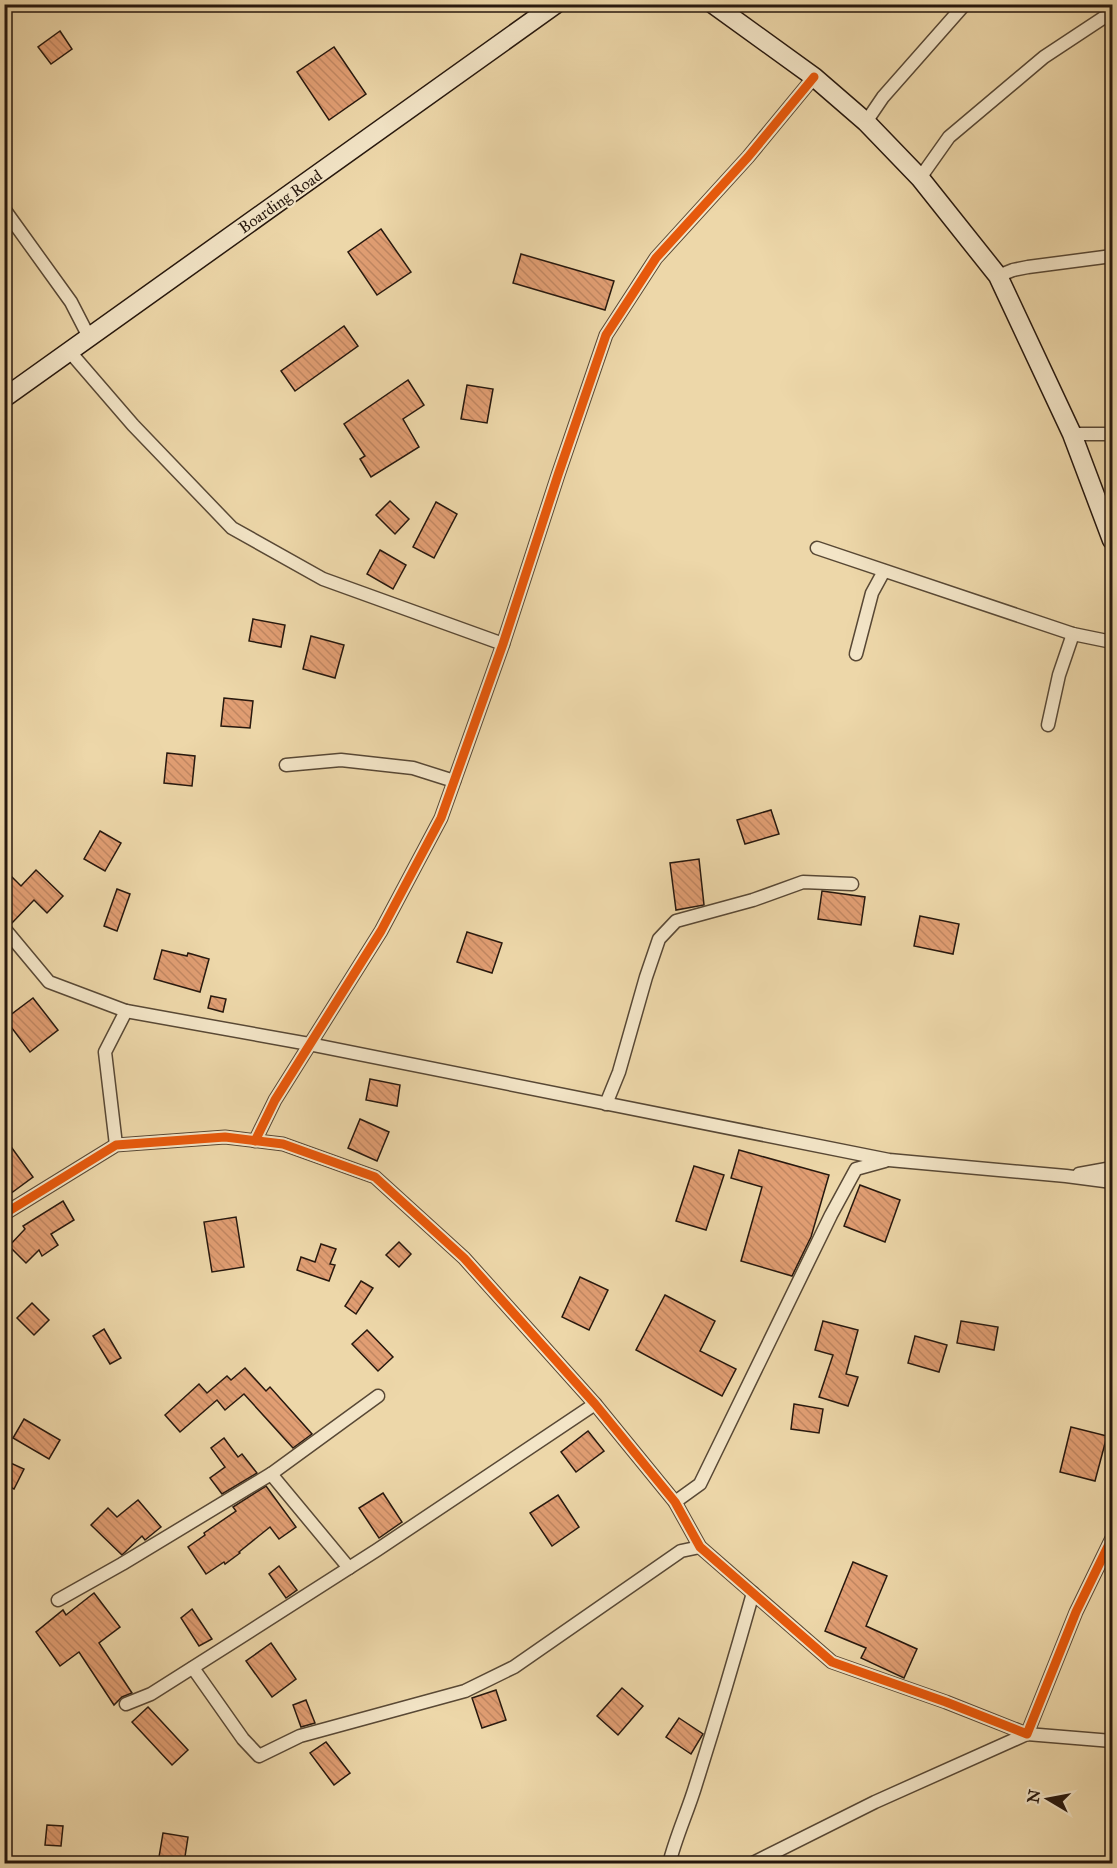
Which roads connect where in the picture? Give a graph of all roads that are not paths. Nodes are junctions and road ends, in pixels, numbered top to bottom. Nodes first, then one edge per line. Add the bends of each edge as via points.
1 (556, 4) edge
2 (713, 4) edge
3 (965, 4) edge
4 (1113, 16) edge
5 (814, 77) junction
6 (866, 122) junction
7 (920, 178) junction
8 (4, 209) edge
9 (1113, 256) edge
10 (998, 276) junction
11 (89, 337) junction
12 (70, 352) junction
13 (4, 398) edge
14 (1072, 434) junction
15 (1113, 434) edge
16 (1113, 540) edge
17 (817, 548) dead end
18 (884, 571) junction
19 (1073, 634) junction
20 (1113, 642) edge
21 (502, 644) junction
22 (856, 654) dead end
23 (1048, 725) dead end
24 (286, 765) dead end
25 (454, 781) junction
26 (852, 885) dead end
27 (4, 928) edge
28 (126, 1011) junction
29 (309, 1044) junction
30 (606, 1104) junction
31 (255, 1141) junction
32 (116, 1145) junction
33 (890, 1160) junction
34 (1113, 1168) edge
35 (1066, 1176) junction
36 (1113, 1182) edge
37 (4, 1214) edge
38 (378, 1396) dead end
39 (595, 1404) junction
40 (271, 1474) junction
41 (675, 1502) junction
42 (1113, 1538) edge
43 (700, 1547) junction
44 (349, 1568) junction
45 (753, 1593) junction
46 (58, 1600) dead end
47 (193, 1668) junction
48 (126, 1704) dead end
49 (1027, 1734) junction
50 (1113, 1741) edge
51 (669, 1863) edge
52 (751, 1863) edge

1 - 11 main road, Boarding Road
2 - 5 main road
3 - 6 street via 883,97
4 - 7 street via 1103,18 1044,57 949,137
5 - 6 main road
5 - 21 street via 656,258 606,335
6 - 7 main road
7 - 10 main road
8 - 11 street via 71,302
9 - 10 street via 1028,267
10 - 14 main road
11 - 12 main road, Boarding Road
12 - 13 main road, Boarding Road
12 - 21 street via 133,425 232,528 323,579
14 - 15 street
14 - 16 main road
17 - 18 street
18 - 19 street
18 - 22 street via 872,593
19 - 20 street
19 - 23 street
21 - 25 street
24 - 25 street via 341,760 413,768
25 - 29 street via 441,818 381,931
26 - 30 street via 803,882 676,921 659,939
27 - 28 street via 49,982
28 - 29 street
28 - 32 street via 105,1053
29 - 30 street
29 - 31 street
30 - 33 street
31 - 32 street via 225,1137
31 - 39 street via 283,1144 375,1177 464,1258
32 - 37 street
33 - 35 street
33 - 41 street via 856,1169 700,1484
34 - 35 street
35 - 36 street
38 - 40 street
39 - 41 street
39 - 44 street
40 - 44 street
40 - 46 street
41 - 43 street
42 - 49 street via 1076,1612
43 - 45 street
43 - 47 street via 681,1551 514,1667 465,1692 300,1736 259,1756
44 - 47 street
45 - 49 street via 832,1662
45 - 51 street
47 - 48 street via 151,1694
49 - 50 street
49 - 52 street

